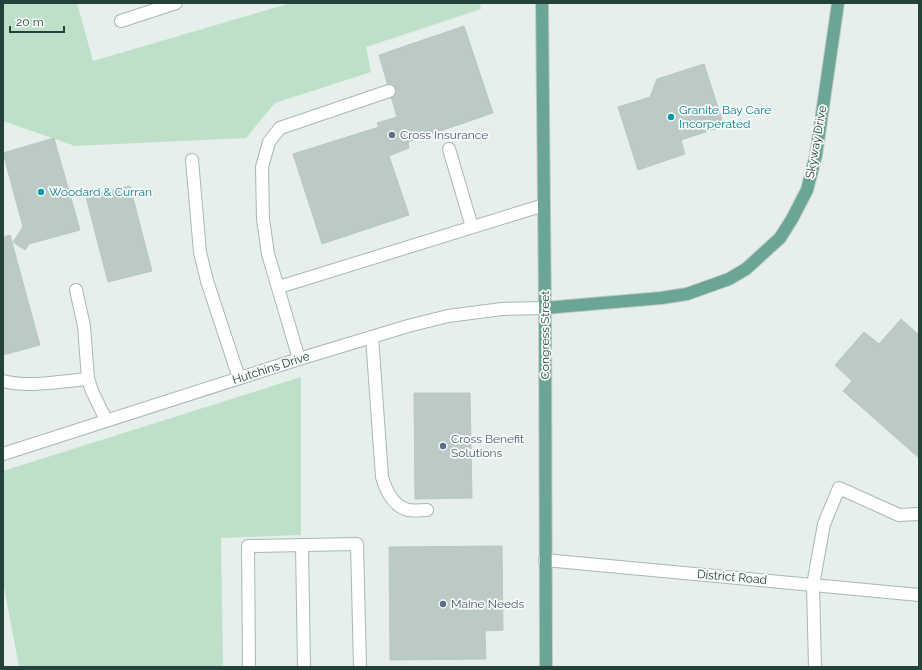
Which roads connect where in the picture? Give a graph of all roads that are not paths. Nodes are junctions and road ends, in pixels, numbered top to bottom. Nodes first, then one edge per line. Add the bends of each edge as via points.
1 (176, 3) edge
2 (542, 3) edge
3 (838, 3) edge
4 (121, 21) dead end
5 (390, 91) dead end
6 (449, 148) dead end
7 (192, 160) dead end
8 (544, 205) junction
9 (472, 227) junction
10 (279, 287) junction
11 (76, 290) dead end
12 (545, 308) junction
13 (372, 337) junction
14 (300, 359) junction
15 (239, 378) junction
16 (88, 379) junction
17 (3, 381) edge
18 (106, 420) junction
19 (3, 454) edge
20 (427, 510) dead end
21 (919, 514) edge
22 (302, 545) junction
23 (545, 560) junction
24 (813, 585) junction
25 (919, 595) edge
26 (249, 667) edge
27 (304, 667) edge
28 (360, 667) edge
29 (546, 667) edge
30 (815, 667) edge

1 - 4 street
2 - 8 main road, Congress Street
3 - 12 main road, Skyway Drive via 816,155 807,190 780,238 746,269 729,279 687,294
5 - 10 street via 280,128 269,142 262,167 263,219 268,254
6 - 9 street
7 - 15 street via 201,259
8 - 9 street
8 - 12 main road, Congress Street
9 - 10 street
10 - 14 street
11 - 16 street via 84,326
12 - 13 street, Hutchins Drive via 502,309 448,316
12 - 23 main road, Congress Street
13 - 14 street, Hutchins Drive
13 - 20 street via 382,477 386,491 397,504 408,510
14 - 15 street, Hutchins Drive
15 - 18 street, Hutchins Drive
16 - 17 street via 35,384
16 - 18 street
18 - 19 street, Hutchins Drive
21 - 24 street via 899,515 839,488 824,524
22 - 26 street via 248,546
22 - 27 street
22 - 28 street via 357,544
23 - 24 street, District Road
23 - 29 main road, Congress Street
24 - 25 street, District Road
24 - 30 street

